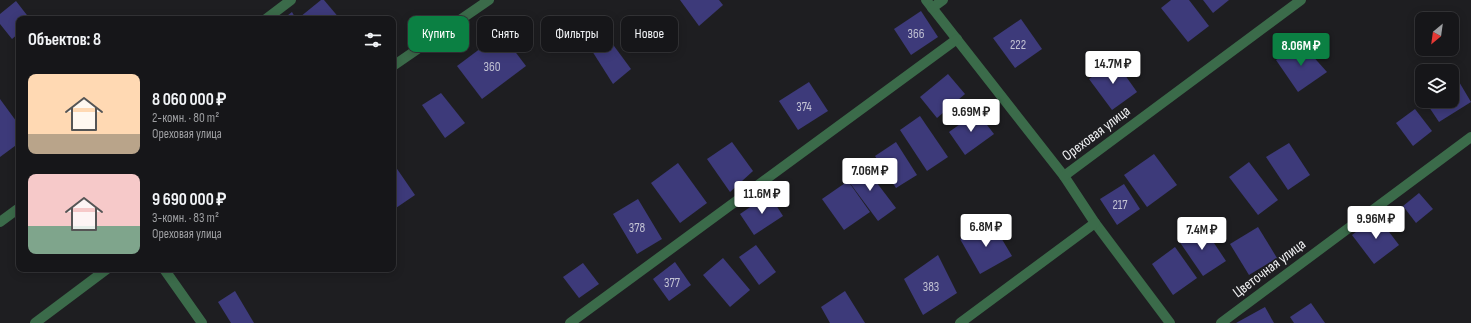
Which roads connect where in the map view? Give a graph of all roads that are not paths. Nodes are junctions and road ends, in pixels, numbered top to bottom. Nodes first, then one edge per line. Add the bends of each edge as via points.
1 (291, 0) edge
2 (489, 0) edge
3 (943, 0) edge
4 (1301, 0) edge
5 (929, 4) edge
6 (270, 16) edge
7 (957, 39) junction
8 (396, 64) edge
9 (1471, 137) edge
10 (1064, 176) junction
11 (16, 210) edge
12 (0, 222) edge
13 (1095, 223) junction
14 (102, 272) edge
15 (166, 272) edge
16 (35, 323) edge
17 (202, 323) edge
18 (570, 323) edge
19 (960, 323) edge
20 (1170, 323) edge
21 (1220, 323) edge

1 - 6 street
2 - 8 street
3 - 5 street
4 - 10 street, Ореховая улица
5 - 7 street
7 - 10 street
7 - 18 street
9 - 21 street, Цветочная улица
10 - 13 street
11 - 12 street
13 - 19 street
13 - 20 street
14 - 16 street
15 - 17 street

